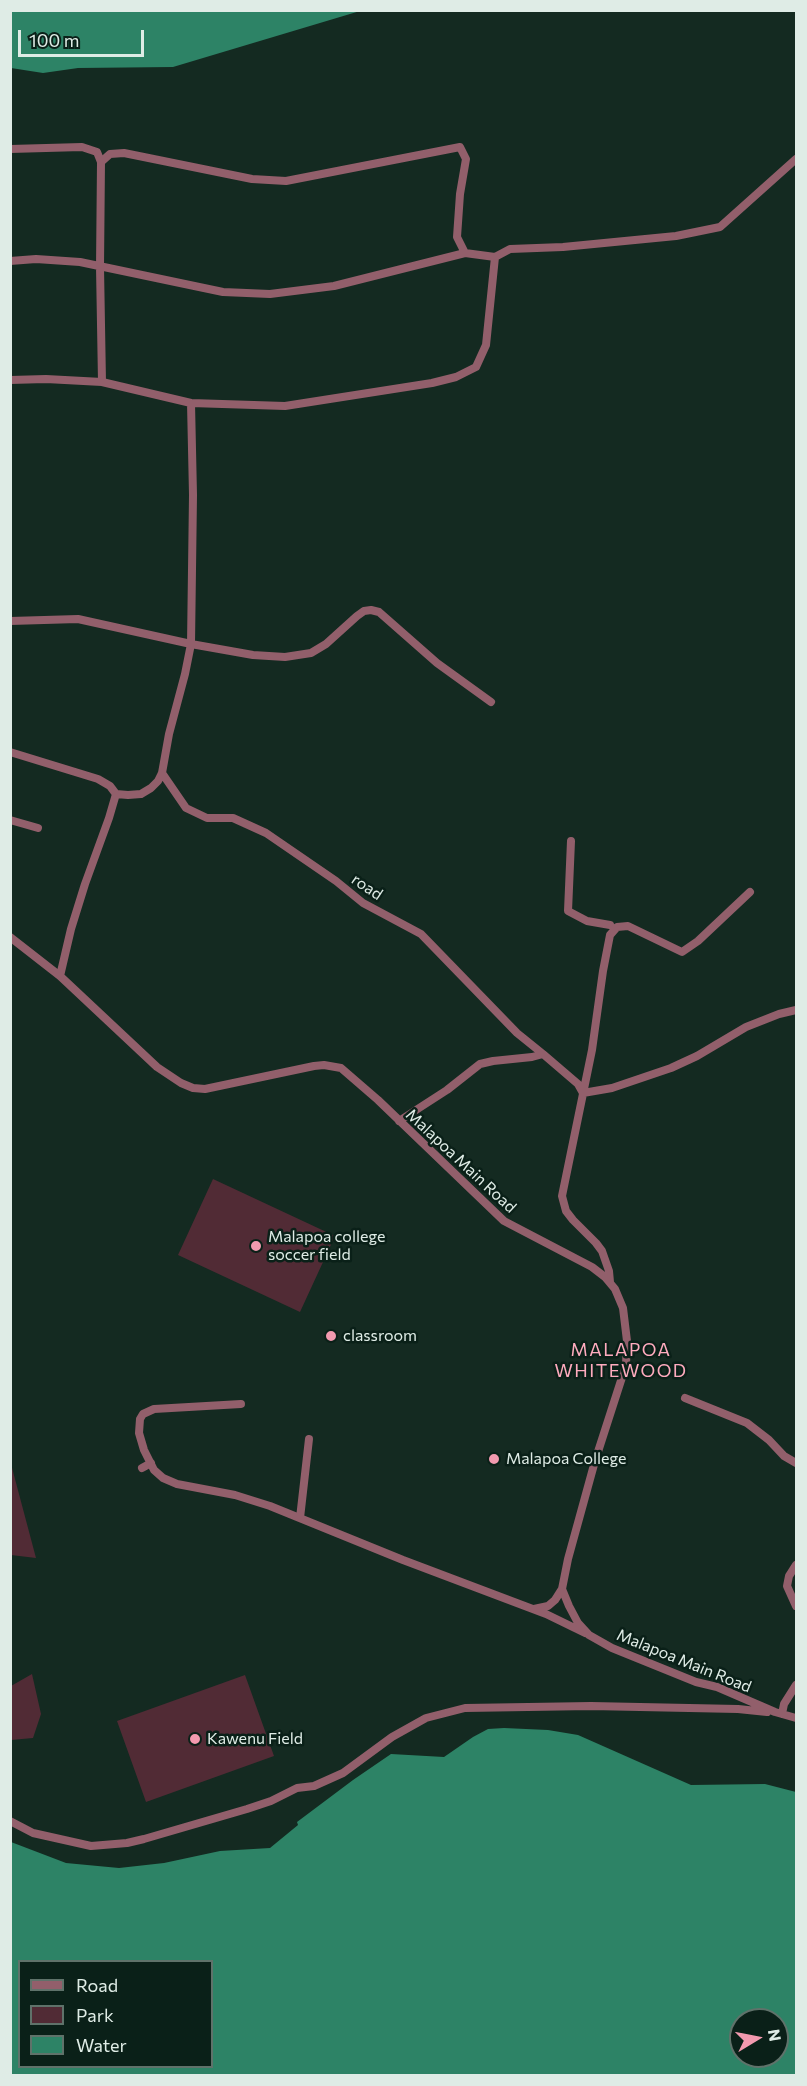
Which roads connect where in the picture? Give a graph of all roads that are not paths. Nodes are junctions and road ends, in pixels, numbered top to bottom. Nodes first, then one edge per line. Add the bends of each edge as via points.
1 (10, 149) edge
2 (796, 159) edge
3 (101, 162) junction
4 (465, 254) junction
5 (495, 257) junction
6 (10, 261) edge
7 (100, 267) junction
8 (10, 380) edge
9 (102, 382) junction
10 (191, 403) junction
11 (10, 621) edge
12 (191, 644) junction
13 (491, 702) dead end
14 (10, 752) edge
15 (162, 773) junction
16 (116, 794) junction
17 (10, 820) edge
18 (38, 828) dead end
19 (571, 841) dead end
20 (750, 892) dead end
21 (610, 925) dead end
22 (10, 937) edge
23 (60, 976) junction
24 (796, 1010) edge
25 (543, 1054) junction
26 (583, 1093) junction
27 (399, 1121) junction
28 (610, 1282) junction
29 (685, 1398) dead end
30 (241, 1404) dead end
31 (309, 1439) dead end
32 (151, 1463) junction
33 (796, 1463) edge
34 (142, 1468) dead end
35 (300, 1518) junction
36 (796, 1565) edge
37 (562, 1589) junction
38 (796, 1606) edge
39 (528, 1609) junction
40 (589, 1635) junction
41 (796, 1684) edge
42 (779, 1713) junction
43 (796, 1718) edge
44 (10, 1821) edge

1 - 3 street via 82,147 97,152
2 - 5 street via 720,227 676,236 510,249
3 - 4 street via 110,154 124,153 252,179 286,181 460,147 466,159 457,237
3 - 7 street
4 - 5 street
4 - 7 street via 334,286 270,294 223,292
5 - 10 street via 486,345 476,367 456,377 285,406
6 - 7 street via 36,259
7 - 9 street
8 - 9 street
9 - 10 street
10 - 12 street
11 - 12 street via 78,619
12 - 13 street via 297,657 326,644 357,616 371,610 379,612 437,663
12 - 15 street
14 - 16 street via 98,779
15 - 16 street via 141,794
15 - 25 street, road via 186,808 207,818 233,818 266,833 363,903 421,934
16 - 23 street via 73,921
17 - 18 street
19 - 21 street via 568,910 587,921
20 - 26 street via 682,952 628,926 617,927 610,935
22 - 23 street, Malapoa Main Road
23 - 27 street, Malapoa Main Road via 157,1067 180,1083 205,1089 273,1073 333,1066 349,1073
24 - 26 street via 746,1028 671,1068 612,1088
25 - 26 street, road
25 - 27 street via 480,1064
26 - 28 street via 562,1196 566,1211 602,1251
27 - 28 street, Malapoa Main Road via 504,1221 592,1268
28 - 37 street, Malapoa Main Road via 625,1318 626,1365 595,1461
29 - 33 street via 747,1423
30 - 32 street via 149,1410 138,1425
31 - 35 street
32 - 34 street
32 - 35 street via 169,1481 253,1500
35 - 39 street
36 - 38 street via 787,1586
37 - 39 street via 548,1606
37 - 40 street, Malapoa Main Road via 578,1623
39 - 40 street
40 - 42 street, Malapoa Main Road via 654,1666
41 - 42 street
42 - 43 street, Malapoa Main Road
42 - 44 street via 591,1706 465,1708 426,1718 343,1773 314,1786 297,1788 255,1806 144,1839 91,1846 33,1833

